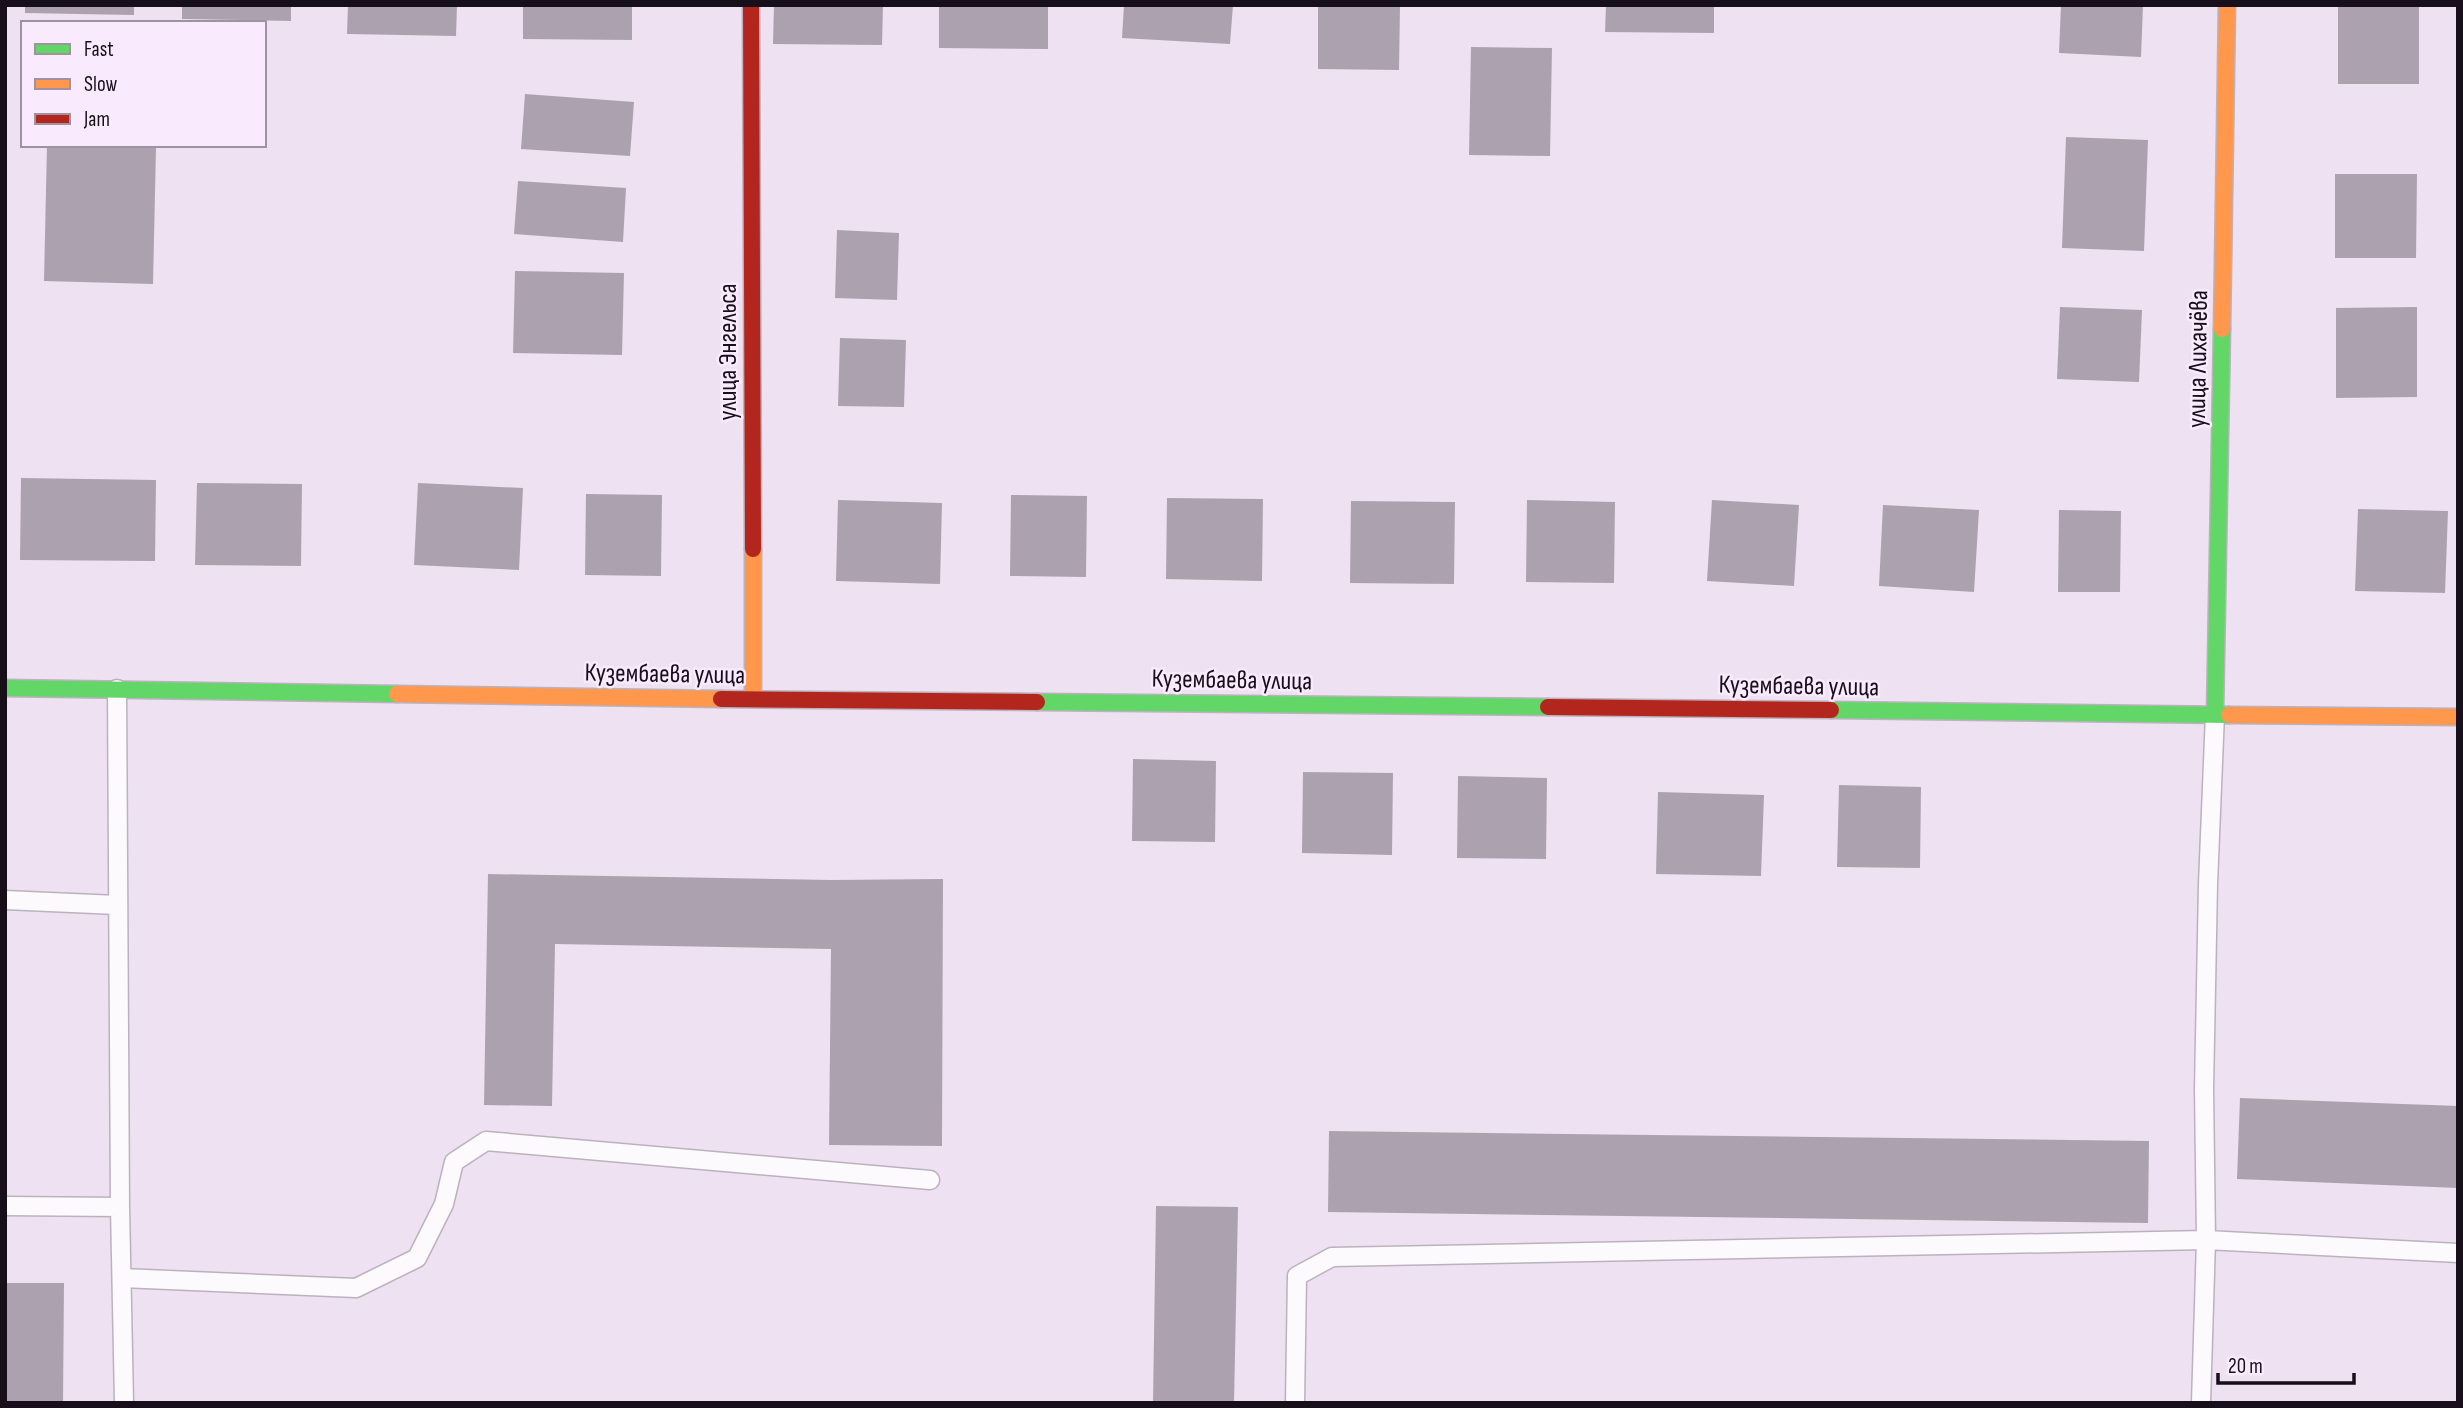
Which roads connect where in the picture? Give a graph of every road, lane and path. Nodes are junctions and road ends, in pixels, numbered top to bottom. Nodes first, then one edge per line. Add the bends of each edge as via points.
1 (751, 5) edge
2 (2227, 5) edge
3 (5, 688) edge
4 (117, 689) junction
5 (753, 699) junction
6 (2215, 714) junction
7 (2458, 717) edge
8 (5, 900) edge
9 (117, 905) junction
10 (930, 1180) dead end
11 (5, 1206) edge
12 (120, 1207) junction
13 (2206, 1240) junction
14 (2458, 1253) edge
15 (122, 1278) junction
16 (124, 1403) edge
17 (1295, 1403) edge
18 (2200, 1403) edge

1 - 5 street, улица Энгельса
2 - 6 street, улица Лихачёва
3 - 4 street, Кузембаева улица
4 - 5 street, Кузембаева улица
4 - 9 lane
5 - 6 street, Кузембаева улица
6 - 7 street, Кузембаева улица
6 - 13 lane via 2204,1089
8 - 9 lane
9 - 12 lane
10 - 15 lane via 486,1141 454,1162 444,1204 417,1258 356,1288
11 - 12 lane
12 - 15 lane
13 - 14 lane
13 - 17 lane via 1332,1257 1297,1276
13 - 18 lane
15 - 16 lane

